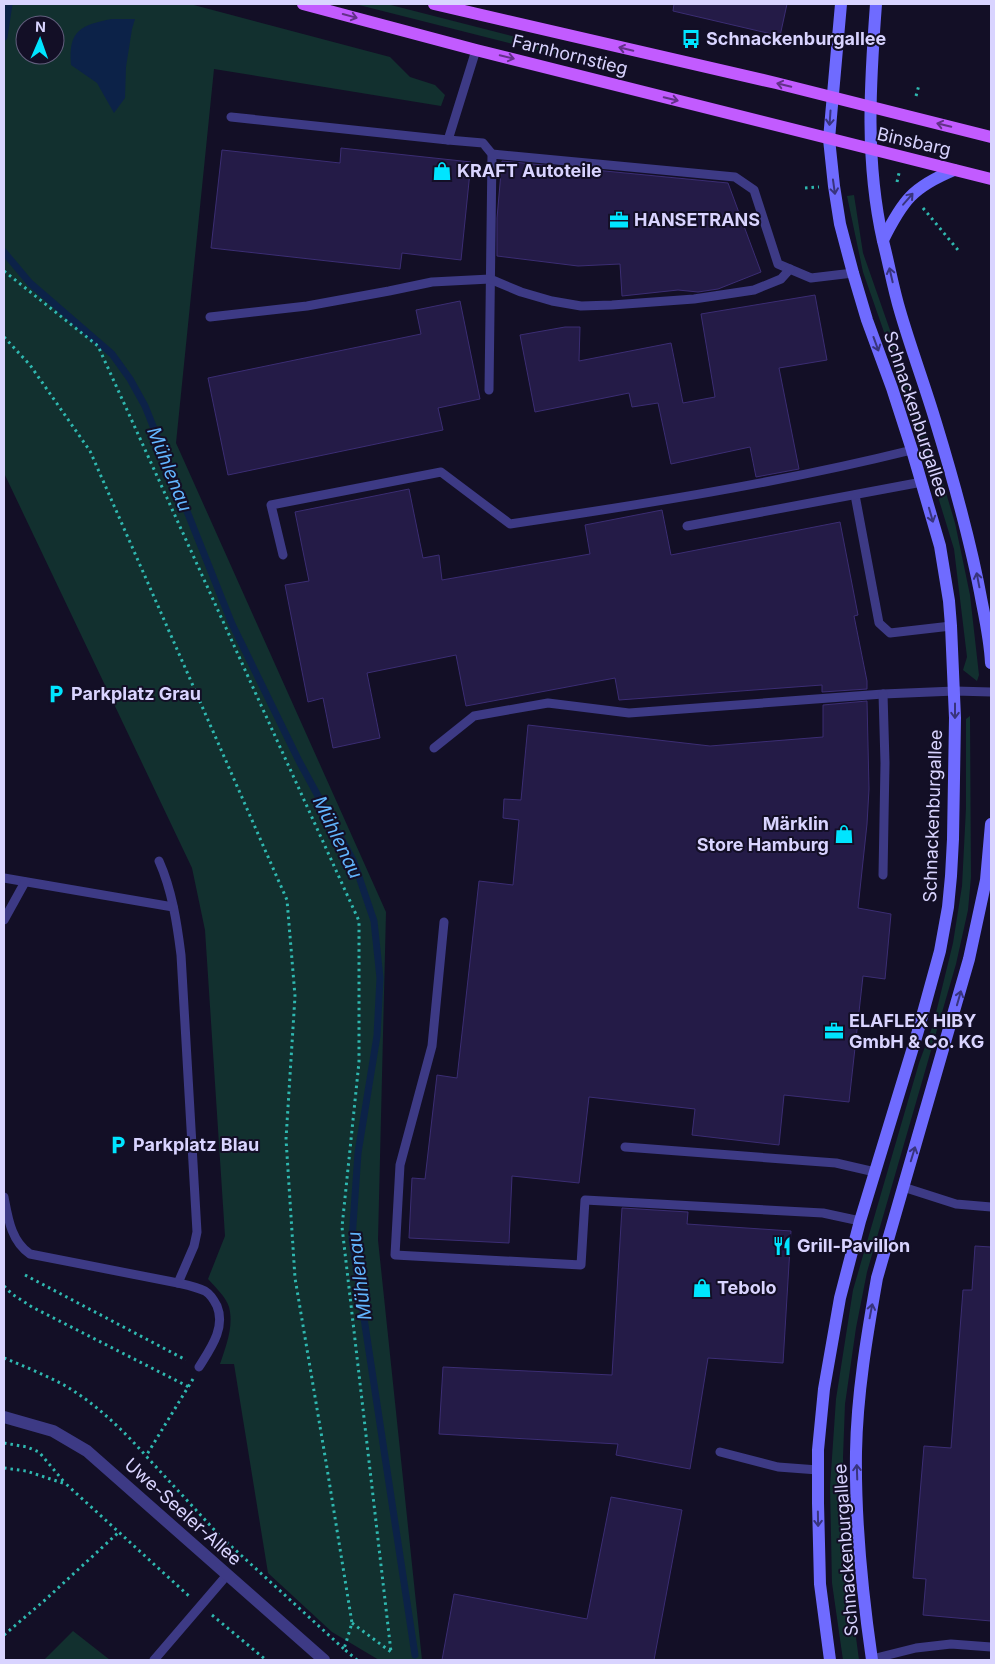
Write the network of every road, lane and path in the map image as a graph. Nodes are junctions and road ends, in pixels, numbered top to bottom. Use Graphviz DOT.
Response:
graph roads {
  1 [pos="303,4"];
  2 [pos="434,4"];
  3 [pos="841,4"];
  4 [pos="876,4"];
  5 [pos="476,50"];
  6 [pos="919,85"];
  7 [pos="916,96"];
  8 [pos="832,97"];
  9 [pos="870,107"];
  10 [pos="231,117"];
  11 [pos="991,137"];
  12 [pos="829,139"];
  13 [pos="448,140"];
  14 [pos="870,150"];
  15 [pos="492,154"];
  16 [pos="954,170"];
  17 [pos="991,179"];
  18 [pos="823,187"];
  19 [pos="805,188"];
  20 [pos="925,210"];
  21 [pos="883,240"];
  22 [pos="958,250"];
  23 [pos="790,269"];
  24 [pos="4,271"];
  25 [pos="853,273"];
  26 [pos="490,279"];
  27 [pos="210,317"];
  28 [pos="4,337"];
  29 [pos="489,390"];
  30 [pos="912,450"];
  31 [pos="922,482"];
  32 [pos="854,495"];
  33 [pos="687,526"];
  34 [pos="283,555"];
  35 [pos="951,626"];
  36 [pos="990,645"];
  37 [pos="991,663"];
  38 [pos="955,691"];
  39 [pos="991,692"];
  40 [pos="883,694"];
  41 [pos="434,748"];
  42 [pos="991,824"];
  43 [pos="991,838"];
  44 [pos="159,861"];
  45 [pos="883,875"];
  46 [pos="4,878"];
  47 [pos="988,880"];
  48 [pos="25,882"];
  49 [pos="173,907"];
  50 [pos="4,920"];
  51 [pos="444,922"];
  52 [pos="625,1147"];
  53 [pos="875,1172"];
  54 [pos="903,1187"];
  55 [pos="4,1197"];
  56 [pos="991,1207"];
  57 [pos="860,1221"];
  58 [pos="24,1275"];
  59 [pos="178,1283"];
  60 [pos="4,1286"];
  61 [pos="4,1358"];
  62 [pos="200,1368"];
  63 [pos="189,1387"];
  64 [pos="4,1417"];
  65 [pos="4,1444"];
  66 [pos="720,1452"];
  67 [pos="146,1456"];
  68 [pos="4,1468"];
  69 [pos="818,1470"];
  70 [pos="66,1484"];
  71 [pos="227,1575"];
  72 [pos="352,1623"];
  73 [pos="4,1635"];
  74 [pos="991,1647"];
  75 [pos="344,1649"];
  76 [pos="154,1660"];
  77 [pos="324,1660"];
  78 [pos="356,1660"];
  79 [pos="830,1660"];
  80 [pos="872,1660"];
  1 -- 5 [label="main road, Farnhornstieg, one-way"];
  8 -- 2 [label="main road, Farnhornstieg, one-way"];
  3 -- 8 [label="main road, Schnackenburgallee"];
  4 -- 9 [label="main road, Schnackenburgallee"];
  5 -- 12 [label="main road, Farnhornstieg, one-way"];
  5 -- 13 [label="lane"];
  6 -- 7 [label="path"];
  8 -- 9 [label="main road, Binsbarg"];
  8 -- 12 [label="main road, Schnackenburgallee, one-way"];
  11 -- 9 [label="main road, Binsbarg, one-way"];
  9 -- 14 [label="main road, Schnackenburgallee"];
  10 -- 13 [label="lane"];
  12 -- 14 [label="main road, Binsbarg"];
  12 -- 25 [label="main road, Schnackenburgallee, one-way"];
  13 -- 15 [label="lane"];
  14 -- 16 [label="main road, Binsbarg"];
  14 -- 21 [label="main road, Schnackenburgallee"];
  15 -- 23 [label="lane"];
  15 -- 26 [label="lane"];
  16 -- 17 [label="main road, Binsbarg"];
  21 -- 16 [label="main road, one-way"];
  18 -- 19 [label="path"];
  20 -- 22 [label="path"];
  36 -- 21 [label="main road, Schnackenburgallee, one-way"];
  23 -- 25 [label="lane"];
  23 -- 26 [label="lane"];
  24 -- 72 [label="path"];
  25 -- 30 [label="main road, Schnackenburgallee, one-way"];
  26 -- 27 [label="lane"];
  26 -- 29 [label="lane"];
  28 -- 72 [label="path"];
  30 -- 31 [label="main road, Schnackenburgallee"];
  30 -- 34 [label="lane"];
  31 -- 32 [label="lane"];
  31 -- 35 [label="main road, Schnackenburgallee, one-way"];
  32 -- 33 [label="lane"];
  32 -- 35 [label="lane"];
  35 -- 38 [label="main road, Schnackenburgallee"];
  36 -- 37 [label="main road, Schnackenburgallee"];
  38 -- 39 [label="lane"];
  38 -- 40 [label="lane"];
  38 -- 53 [label="main road, Schnackenburgallee, one-way"];
  40 -- 41 [label="lane"];
  40 -- 45 [label="lane"];
  42 -- 43 [label="main road, Schnackenburgallee"];
  43 -- 47 [label="main road, Schnackenburgallee"];
  44 -- 49 [label="lane"];
  46 -- 48 [label="lane"];
  54 -- 47 [label="main road, Schnackenburgallee, one-way"];
  48 -- 49 [label="lane"];
  48 -- 50 [label="lane"];
  49 -- 59 [label="lane"];
  51 -- 57 [label="lane"];
  52 -- 53 [label="lane"];
  53 -- 57 [label="main road, Schnackenburgallee"];
  54 -- 56 [label="lane"];
  80 -- 54 [label="main road, Schnackenburgallee, one-way"];
  55 -- 59 [label="lane"];
  57 -- 69 [label="main road, Schnackenburgallee"];
  58 -- 62 [label="path"];
  59 -- 62 [label="lane"];
  60 -- 63 [label="path"];
  61 -- 67 [label="path"];
  62 -- 63 [label="path"];
  63 -- 67 [label="path"];
  64 -- 71 [label="street, Uwe-Seeler-Allee"];
  65 -- 70 [label="path"];
  66 -- 69 [label="lane"];
  67 -- 75 [label="path"];
  68 -- 70 [label="path"];
  69 -- 79 [label="main road, Schnackenburgallee, one-way"];
  70 -- 73 [label="path"];
  71 -- 76 [label="lane"];
  71 -- 77 [label="street, Uwe-Seeler-Allee"];
  72 -- 75 [label="path"];
  74 -- 80 [label="lane"];
  75 -- 78 [label="path"];
}
